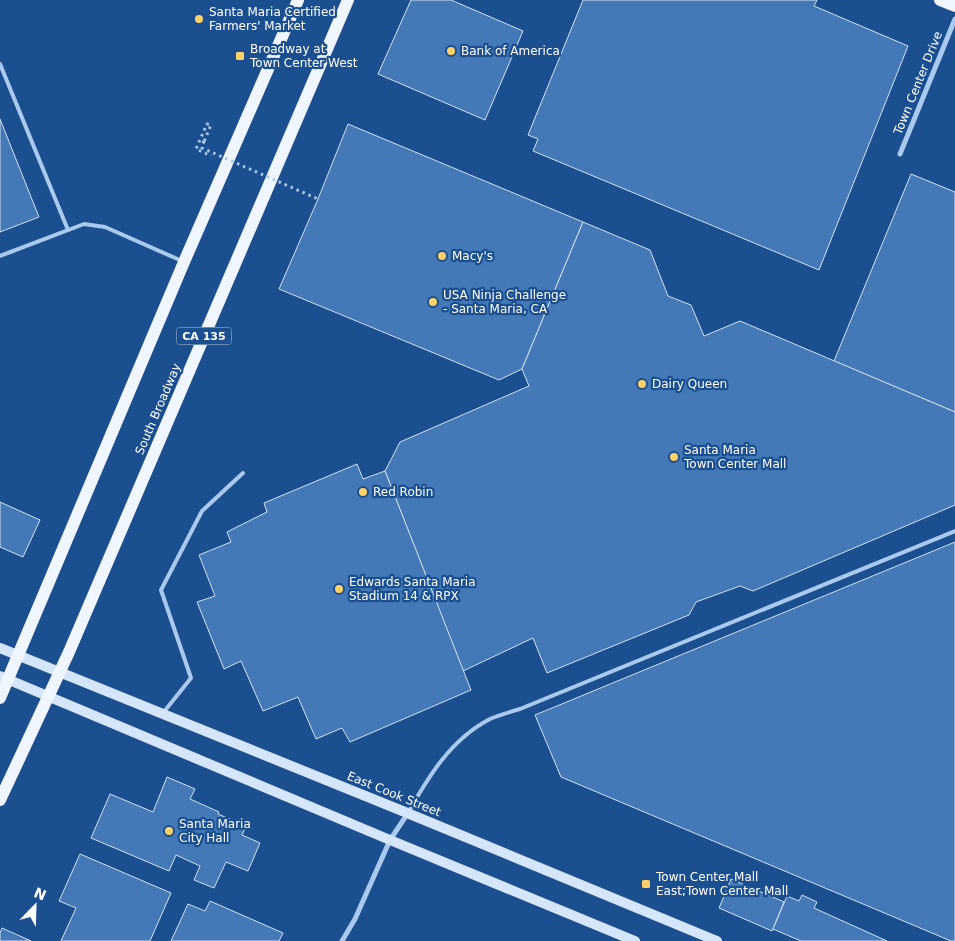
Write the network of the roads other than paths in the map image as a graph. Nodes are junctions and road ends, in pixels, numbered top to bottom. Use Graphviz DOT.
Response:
graph roads {
  1 [pos="298,0"];
  2 [pos="348,0"];
  3 [pos="940,0"];
  4 [pos="955,6"];
  5 [pos="955,19"];
  6 [pos="0,64"];
  7 [pos="900,154"];
  8 [pos="68,230"];
  9 [pos="0,256"];
  10 [pos="184,262"];
  11 [pos="243,473"];
  12 [pos="955,531"];
  13 [pos="0,648"];
  14 [pos="19,655"];
  15 [pos="60,673"];
  16 [pos="4,678"];
  17 [pos="48,697"];
  18 [pos="0,698"];
  19 [pos="162,714"];
  20 [pos="0,800"];
  21 [pos="408,813"];
  22 [pos="390,840"];
  23 [pos="342,941"];
  24 [pos="635,941"];
  25 [pos="717,941"];
  1 -- 10 [label="main road, CA 135"];
  2 -- 15 [label="main road, South Broadway / CA 135"];
  3 -- 4 [label="main road"];
  5 -- 7 [label="street, Town Center Drive"];
  6 -- 8 [label="lane"];
  8 -- 9 [label="lane"];
  8 -- 10 [label="lane"];
  10 -- 14 [label="main road, CA 135"];
  11 -- 19 [label="lane"];
  12 -- 21 [label="lane"];
  13 -- 14 [label="street, East Cook Street"];
  14 -- 15 [label="street, East Cook Street"];
  14 -- 16 [label="main road, CA 135"];
  15 -- 17 [label="main road, South Broadway / CA 135"];
  15 -- 19 [label="street, East Cook Street"];
  16 -- 17 [label="street"];
  16 -- 18 [label="main road, CA 135"];
  17 -- 20 [label="main road, South Broadway / CA 135"];
  17 -- 22 [label="street"];
  19 -- 21 [label="street, East Cook Street"];
  21 -- 22 [label="street"];
  21 -- 25 [label="street, East Cook Street"];
  22 -- 23 [label="street"];
  22 -- 24 [label="street"];
}
